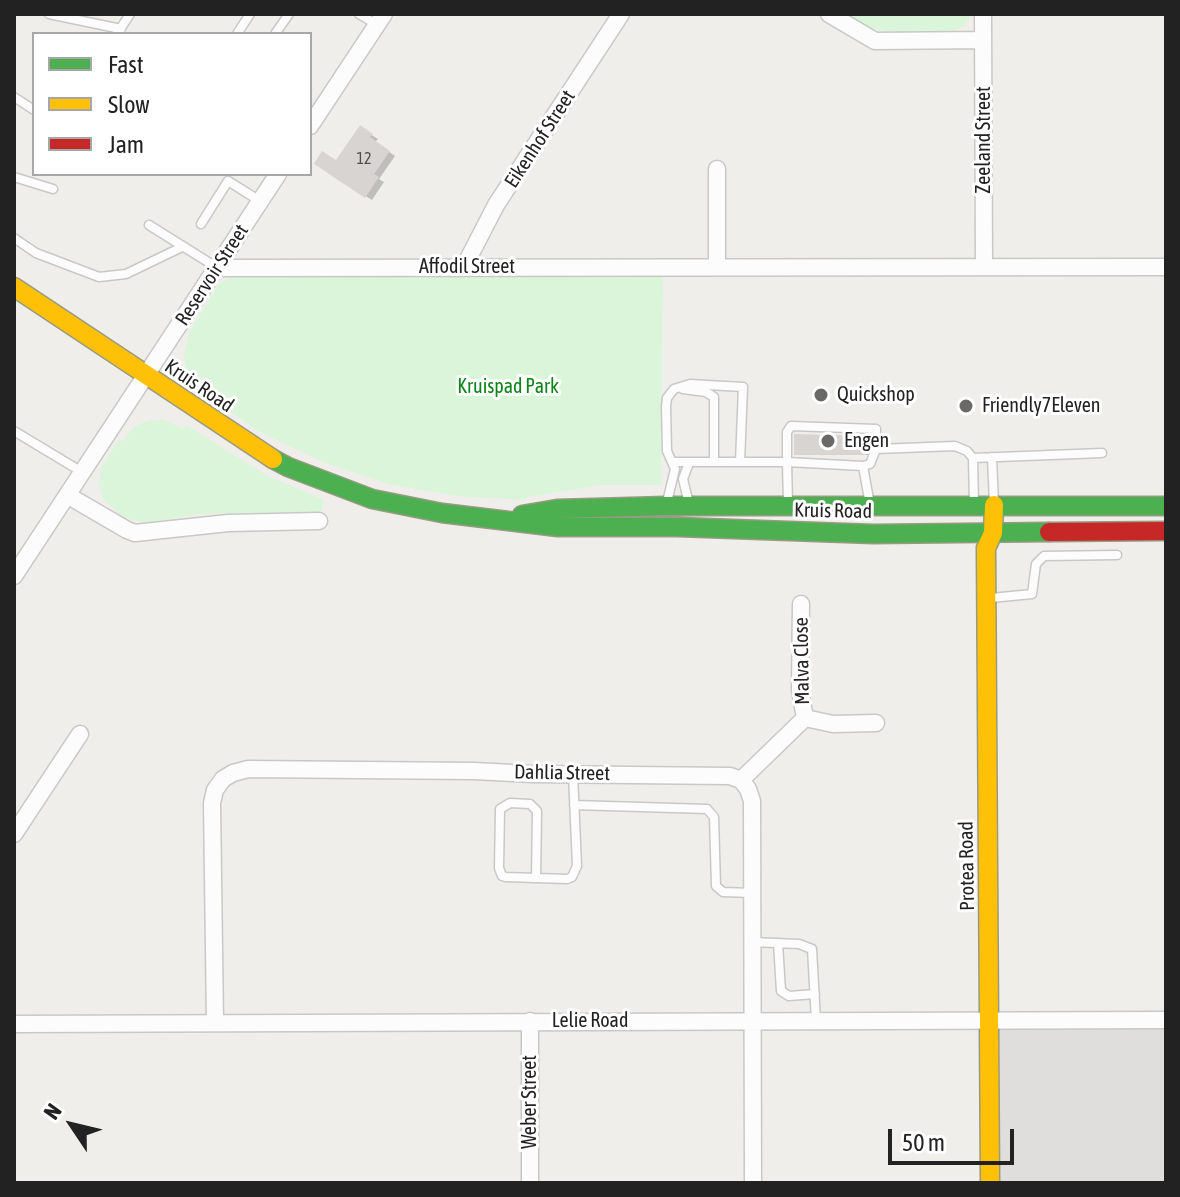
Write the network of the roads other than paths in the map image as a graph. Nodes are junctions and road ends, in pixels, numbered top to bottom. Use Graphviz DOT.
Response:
graph roads {
  1 [pos="49,14"];
  2 [pos="130,14"];
  3 [pos="250,14"];
  4 [pos="289,14"];
  5 [pos="359,14"];
  6 [pos="621,14"];
  7 [pos="829,14"];
  8 [pos="983,14"];
  9 [pos="380,20"];
  10 [pos="119,31"];
  11 [pos="238,32"];
  12 [pos="276,32"];
  13 [pos="983,40"];
  14 [pos="14,97"];
  15 [pos="32,109"];
  16 [pos="312,123"];
  17 [pos="717,169"];
  18 [pos="277,176"];
  19 [pos="14,177"];
  20 [pos="230,178"];
  21 [pos="53,189"];
  22 [pos="261,201"];
  23 [pos="201,224"];
  24 [pos="149,225"];
  25 [pos="14,238"];
  26 [pos="182,247"];
  27 [pos="464,267"];
  28 [pos="717,267"];
  29 [pos="984,267"];
  30 [pos="1166,267"];
  31 [pos="217,268"];
  32 [pos="14,287"];
  33 [pos="145,376"];
  34 [pos="674,389"];
  35 [pos="14,431"];
  36 [pos="876,449"];
  37 [pos="1102,453"];
  38 [pos="992,457"];
  39 [pos="973,458"];
  40 [pos="673,462"];
  41 [pos="714,462"];
  42 [pos="740,462"];
  43 [pos="787,462"];
  44 [pos="689,463"];
  45 [pos="863,466"];
  46 [pos="82,472"];
  47 [pos="67,495"];
  48 [pos="1163,501"];
  49 [pos="870,505"];
  50 [pos="994,505"];
  51 [pos="666,506"];
  52 [pos="788,506"];
  53 [pos="974,506"];
  54 [pos="690,507"];
  55 [pos="500,518"];
  56 [pos="319,521"];
  57 [pos="1160,531"];
  58 [pos="788,533"];
  59 [pos="984,538"];
  60 [pos="1117,555"];
  61 [pos="14,576"];
  62 [pos="986,598"];
  63 [pos="801,604"];
  64 [pos="805,718"];
  65 [pos="876,723"];
  66 [pos="80,734"];
  67 [pos="573,774"];
  68 [pos="741,780"];
  69 [pos="574,805"];
  70 [pos="14,834"];
  71 [pos="536,878"];
  72 [pos="752,893"];
  73 [pos="752,942"];
  74 [pos="778,943"];
  75 [pos="815,994"];
  76 [pos="990,1020"];
  77 [pos="1166,1020"];
  78 [pos="530,1021"];
  79 [pos="752,1021"];
  80 [pos="816,1021"];
  81 [pos="215,1022"];
  82 [pos="14,1024"];
  83 [pos="530,1183"];
  84 [pos="753,1183"];
  85 [pos="990,1183"];
  1 -- 10 [label="lane"];
  2 -- 10 [label="lane"];
  3 -- 11 [label="lane"];
  4 -- 12 [label="lane"];
  5 -- 9 [label="lane"];
  6 -- 27 [label="street, Eikenhof Street"];
  7 -- 13 [label="street"];
  8 -- 13 [label="street, Zeeland Street"];
  9 -- 16 [label="street"];
  13 -- 29 [label="street, Zeeland Street"];
  14 -- 15 [label="lane"];
  17 -- 28 [label="street"];
  18 -- 22 [label="street, Reservoir Street"];
  19 -- 21 [label="lane"];
  20 -- 22 [label="lane"];
  20 -- 23 [label="lane"];
  22 -- 31 [label="street, Reservoir Street"];
  24 -- 26 [label="lane"];
  25 -- 26 [label="lane"];
  26 -- 31 [label="lane"];
  27 -- 28 [label="street, Affodil Street"];
  27 -- 31 [label="street, Affodil Street"];
  28 -- 29 [label="street, Affodil Street"];
  29 -- 30 [label="street, Affodil Street"];
  31 -- 33 [label="street, Reservoir Street"];
  32 -- 33 [label="street, Kruis Road"];
  33 -- 46 [label="street, Kruis Road"];
  33 -- 55 [label="street, Kruis Road"];
  34 -- 40 [label="lane"];
  34 -- 41 [label="lane"];
  34 -- 42 [label="lane"];
  35 -- 46 [label="lane"];
  36 -- 39 [label="lane"];
  36 -- 43 [label="lane"];
  36 -- 45 [label="lane"];
  37 -- 38 [label="lane"];
  38 -- 39 [label="lane"];
  38 -- 50 [label="lane"];
  39 -- 53 [label="lane"];
  40 -- 44 [label="lane"];
  40 -- 51 [label="lane"];
  41 -- 42 [label="lane"];
  41 -- 44 [label="lane"];
  42 -- 43 [label="lane"];
  43 -- 45 [label="lane"];
  43 -- 52 [label="lane"];
  44 -- 54 [label="lane"];
  45 -- 49 [label="lane"];
  46 -- 47 [label="street, Kruis Road"];
  47 -- 56 [label="street"];
  47 -- 61 [label="street, Kruis Road"];
  48 -- 50 [label="street, Kruis Road"];
  48 -- 57 [label="street"];
  49 -- 52 [label="street, Kruis Road"];
  49 -- 53 [label="street, Kruis Road"];
  50 -- 53 [label="street, Kruis Road"];
  50 -- 59 [label="street, Protea Road"];
  51 -- 54 [label="street, Kruis Road"];
  51 -- 55 [label="street, Kruis Road"];
  52 -- 54 [label="street, Kruis Road"];
  52 -- 58 [label="lane"];
  53 -- 59 [label="street, Protea Road"];
  55 -- 58 [label="street, Kruis Road"];
  57 -- 59 [label="street, Kruis Road"];
  58 -- 59 [label="street, Kruis Road"];
  59 -- 62 [label="street, Protea Road"];
  60 -- 62 [label="lane"];
  62 -- 76 [label="street, Protea Road"];
  63 -- 64 [label="street, Malva Close"];
  64 -- 65 [label="street, Malva Close"];
  64 -- 68 [label="street, Malva Close"];
  66 -- 70 [label="street"];
  67 -- 68 [label="street, Dahlia Street"];
  67 -- 69 [label="lane"];
  67 -- 81 [label="street, Dahlia Street"];
  68 -- 72 [label="street"];
  69 -- 71 [label="lane"];
  69 -- 72 [label="lane"];
  71 -- 71 [label="lane"];
  72 -- 73 [label="street"];
  73 -- 74 [label="lane"];
  73 -- 79 [label="street"];
  74 -- 75 [label="lane"];
  74 -- 75 [label="lane"];
  75 -- 80 [label="lane"];
  76 -- 77 [label="street, Lelie Road"];
  76 -- 80 [label="street, Lelie Road"];
  76 -- 85 [label="street, Protea Road"];
  78 -- 79 [label="street, Lelie Road"];
  78 -- 81 [label="street, Lelie Road"];
  78 -- 83 [label="street, Weber Street"];
  79 -- 80 [label="street, Lelie Road"];
  79 -- 84 [label="street"];
  81 -- 82 [label="street, Lelie Road"];
}
